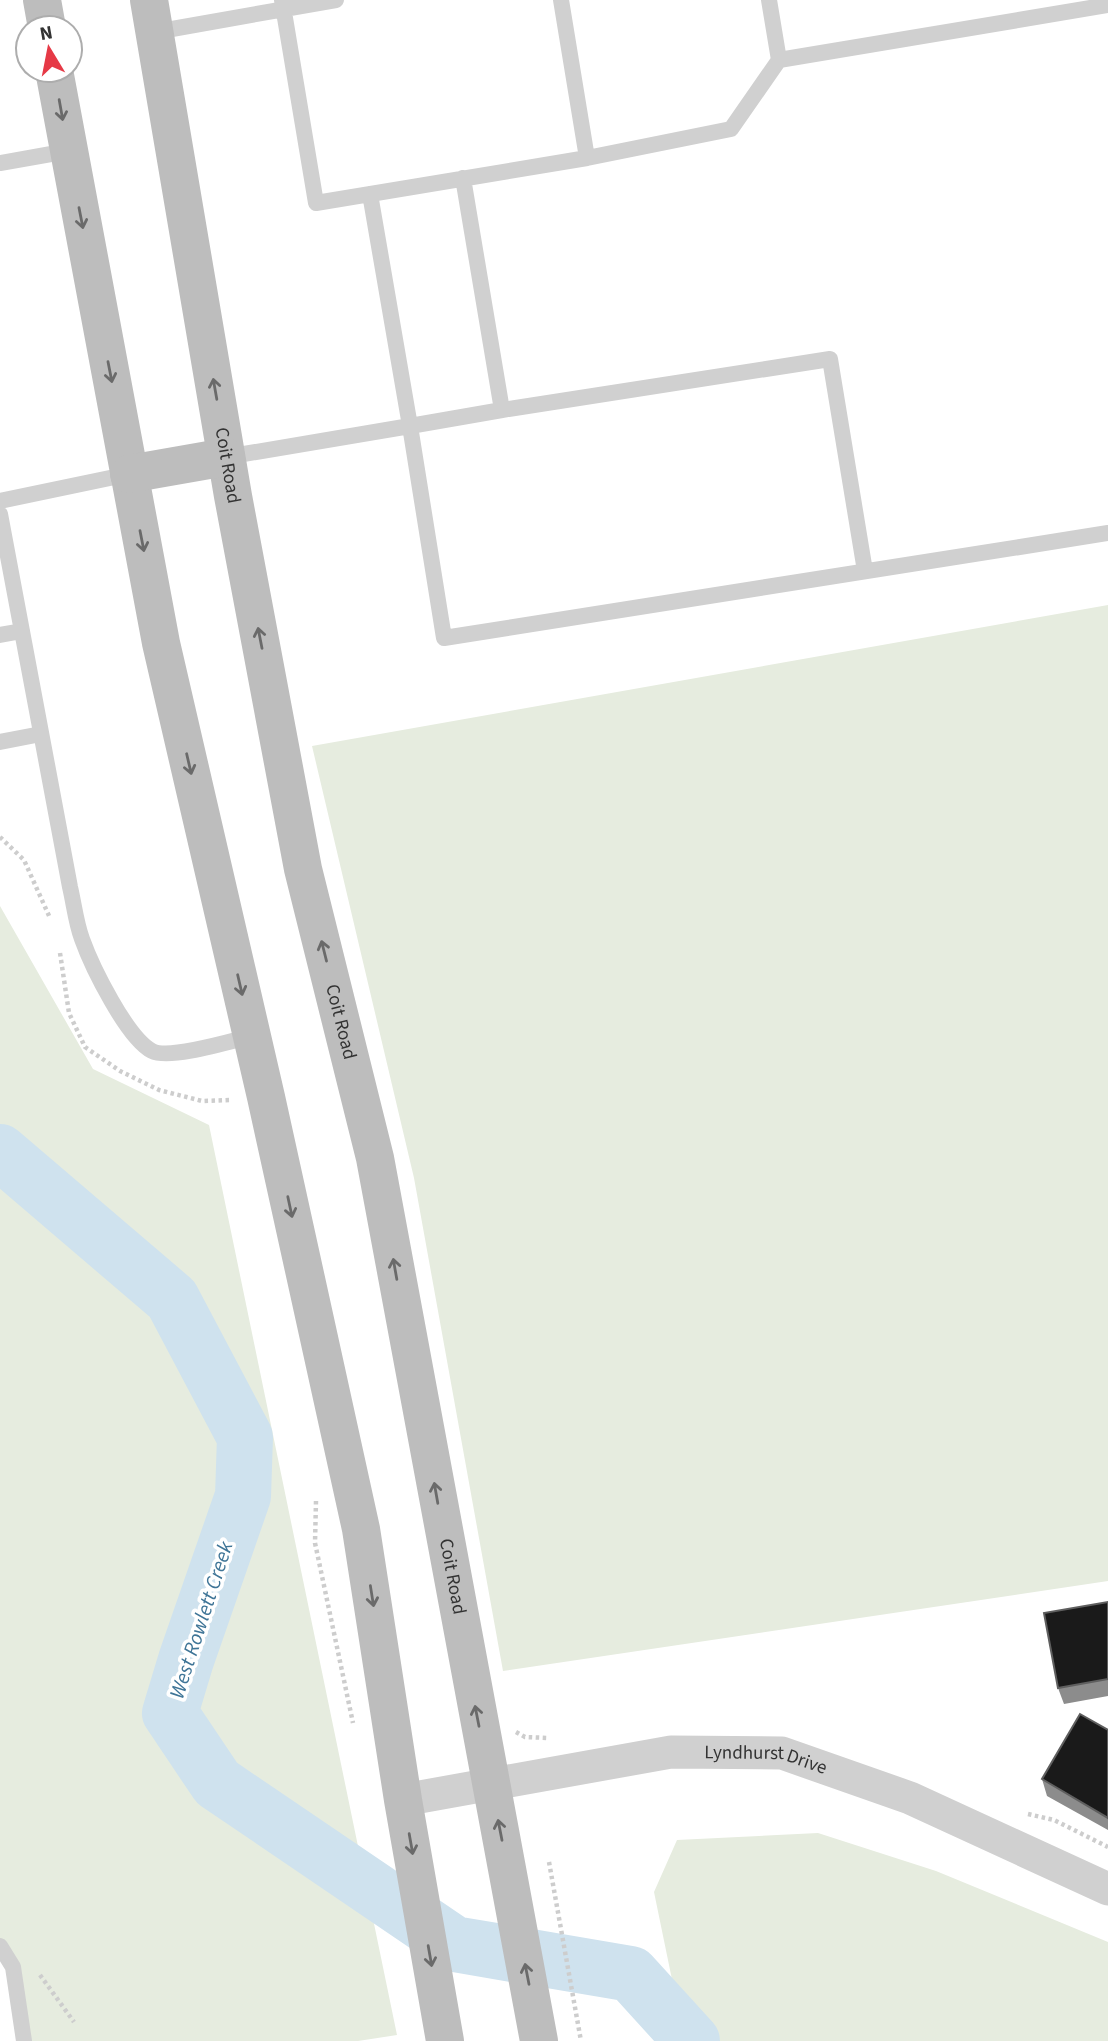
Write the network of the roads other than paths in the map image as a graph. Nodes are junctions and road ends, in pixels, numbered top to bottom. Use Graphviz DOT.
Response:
graph roads {
  1 [pos="561,0"];
  2 [pos="769,0"];
  3 [pos="325,1"];
  4 [pos="283,5"];
  5 [pos="1108,5"];
  6 [pos="152,16"];
  7 [pos="779,60"];
  8 [pos="56,84"];
  9 [pos="68,151"];
  10 [pos="587,158"];
  11 [pos="0,163"];
  12 [pos="463,178"];
  13 [pos="370,194"];
  14 [pos="502,410"];
  15 [pos="411,426"];
  16 [pos="226,457"];
  17 [pos="129,474"];
  18 [pos="0,501"];
  19 [pos="0,514"];
  20 [pos="1108,533"];
  21 [pos="865,571"];
  22 [pos="22,631"];
  23 [pos="0,635"];
  24 [pos="41,734"];
  25 [pos="0,742"];
  26 [pos="252,1037"];
  27 [pos="490,1783"];
  28 [pos="403,1800"];
  29 [pos="1108,1889"];
  30 [pos="0,1946"];
  31 [pos="24,2041"];
  32 [pos="445,2041"];
  33 [pos="539,2041"];
  1 -- 10 [label="lane"];
  2 -- 7 [label="lane"];
  3 -- 4 [label="lane"];
  4 -- 6 [label="lane"];
  4 -- 13 [label="lane"];
  5 -- 7 [label="lane"];
  16 -- 6 [label="main road, Coit Road, one-way"];
  7 -- 10 [label="lane"];
  8 -- 9 [label="main road, one-way"];
  9 -- 11 [label="lane"];
  9 -- 17 [label="main road, one-way"];
  10 -- 12 [label="lane"];
  12 -- 13 [label="lane"];
  12 -- 14 [label="lane"];
  13 -- 15 [label="lane"];
  14 -- 15 [label="lane"];
  14 -- 21 [label="lane"];
  15 -- 16 [label="lane"];
  15 -- 21 [label="lane"];
  16 -- 17 [label="main road"];
  27 -- 16 [label="main road, Coit Road, one-way"];
  17 -- 18 [label="lane"];
  17 -- 26 [label="main road, one-way"];
  19 -- 22 [label="lane"];
  20 -- 21 [label="lane"];
  22 -- 23 [label="lane"];
  22 -- 24 [label="lane"];
  24 -- 25 [label="lane"];
  24 -- 26 [label="lane"];
  26 -- 28 [label="main road, one-way"];
  27 -- 28 [label="street, Lyndhurst Drive"];
  27 -- 29 [label="street, Lyndhurst Drive"];
  33 -- 27 [label="main road, Coit Road, one-way"];
  28 -- 32 [label="main road, one-way"];
  30 -- 31 [label="lane"];
}
